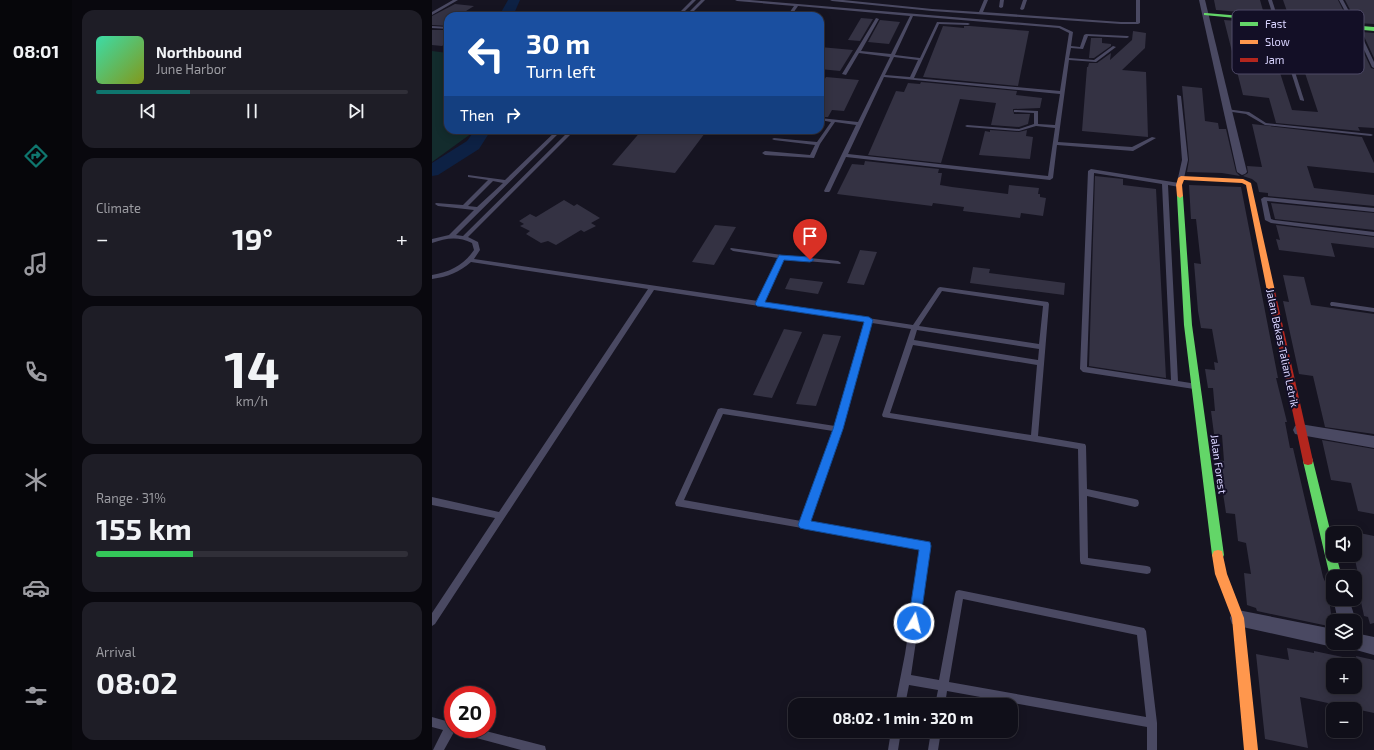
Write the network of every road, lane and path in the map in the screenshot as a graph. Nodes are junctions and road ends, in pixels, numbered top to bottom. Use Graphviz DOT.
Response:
graph roads {
  1 [pos="456,0"];
  2 [pos="694,0"];
  3 [pos="703,0"];
  4 [pos="737,0"];
  5 [pos="832,0"];
  6 [pos="986,0"];
  7 [pos="1002,0"];
  8 [pos="1025,0"];
  9 [pos="1138,0"];
  10 [pos="1202,0"];
  11 [pos="1270,0"];
  12 [pos="1341,0"];
  13 [pos="797,5"];
  14 [pos="432,6"];
  15 [pos="1001,7"];
  16 [pos="443,8"];
  17 [pos="1022,9"];
  18 [pos="1274,10"];
  19 [pos="1346,10"];
  20 [pos="682,12"];
  21 [pos="691,12"];
  22 [pos="792,12"];
  23 [pos="981,13"];
  24 [pos="432,14"];
  25 [pos="1206,14"];
  26 [pos="912,15"];
  27 [pos="1232,16"];
  28 [pos="877,19"];
  29 [pos="987,21"];
  30 [pos="432,27"];
  31 [pos="444,28"];
  32 [pos="1364,28"];
  33 [pos="1374,29"];
  34 [pos="1128,37"];
  35 [pos="1364,45"];
  36 [pos="1068,47"];
  37 [pos="1114,47"];
  38 [pos="858,52"];
  39 [pos="893,56"];
  40 [pos="921,59"];
  41 [pos="1067,59"];
  42 [pos="1374,67"];
  43 [pos="844,74"];
  44 [pos="1294,74"];
  45 [pos="883,76"];
  46 [pos="912,78"];
  47 [pos="1062,93"];
  48 [pos="1179,96"];
  49 [pos="1302,100"];
  50 [pos="1228,110"];
  51 [pos="1016,111"];
  52 [pos="824,120"];
  53 [pos="834,121"];
  54 [pos="860,124"];
  55 [pos="1036,125"];
  56 [pos="967,126"];
  57 [pos="1057,127"];
  58 [pos="556,134"];
  59 [pos="569,134"];
  60 [pos="1371,135"];
  61 [pos="1154,138"];
  62 [pos="774,139"];
  63 [pos="1055,143"];
  64 [pos="818,144"];
  65 [pos="765,153"];
  66 [pos="845,155"];
  67 [pos="1242,172"];
  68 [pos="470,176"];
  69 [pos="492,180"];
  70 [pos="507,182"];
  71 [pos="1180,182"];
  72 [pos="1165,183"];
  73 [pos="826,191"];
  74 [pos="438,204"];
  75 [pos="464,207"];
  76 [pos="479,209"];
  77 [pos="1374,210"];
  78 [pos="1374,234"];
  79 [pos="451,236"];
  80 [pos="465,237"];
  81 [pos="432,241"];
  82 [pos="733,249"];
  83 [pos="782,257"];
  84 [pos="471,260"];
  85 [pos="838,262"];
  86 [pos="432,277"];
  87 [pos="652,288"];
  88 [pos="760,304"];
  89 [pos="1333,304"];
  90 [pos="1374,310"];
  91 [pos="869,320"];
  92 [pos="915,327"];
  93 [pos="911,342"];
  94 [pos="1041,346"];
  95 [pos="1040,363"];
  96 [pos="1175,383"];
  97 [pos="1196,386"];
  98 [pos="838,429"];
  99 [pos="1300,430"];
  100 [pos="1034,439"];
  101 [pos="1374,442"];
  102 [pos="1083,492"];
  103 [pos="432,501"];
  104 [pos="1135,503"];
  105 [pos="501,516"];
  106 [pos="804,525"];
  107 [pos="1147,570"];
  108 [pos="1334,570"];
  109 [pos="1238,618"];
  110 [pos="432,621"];
  111 [pos="1326,637"];
  112 [pos="1362,643"];
  113 [pos="1374,646"];
  114 [pos="905,679"];
  115 [pos="943,686"];
  116 [pos="901,698"];
  117 [pos="941,698"];
  118 [pos="432,722"];
  119 [pos="1152,723"];
  120 [pos="444,725"];
  121 [pos="447,738"];
  122 [pos="492,738"];
  123 [pos="895,738"];
  124 [pos="935,738"];
  125 [pos="438,750"];
  126 [pos="537,750"];
  127 [pos="892,750"];
  128 [pos="933,750"];
  129 [pos="1152,750"];
  130 [pos="1251,750"];
  1 -- 16 [label="lane"];
  2 -- 20 [label="lane"];
  3 -- 21 [label="lane"];
  4 -- 13 [label="lane"];
  5 -- 23 [label="lane"];
  6 -- 23 [label="lane"];
  7 -- 15 [label="lane"];
  8 -- 17 [label="lane"];
  9 -- 23 [label="lane"];
  10 -- 25 [label="street"];
  11 -- 18 [label="lane"];
  12 -- 19 [label="lane"];
  13 -- 22 [label="lane"];
  13 -- 26 [label="lane"];
  14 -- 16 [label="lane"];
  16 -- 24 [label="lane"];
  25 -- 27 [label="street"];
  25 -- 50 [label="street"];
  26 -- 29 [label="lane"];
  26 -- 39 [label="lane"];
  28 -- 38 [label="lane"];
  29 -- 36 [label="lane"];
  29 -- 40 [label="lane"];
  30 -- 31 [label="lane"];
  32 -- 33 [label="street"];
  34 -- 36 [label="lane"];
  35 -- 42 [label="lane"];
  36 -- 41 [label="lane"];
  37 -- 41 [label="lane"];
  38 -- 39 [label="lane"];
  38 -- 43 [label="lane"];
  39 -- 40 [label="lane"];
  39 -- 45 [label="lane"];
  40 -- 46 [label="lane"];
  41 -- 47 [label="lane"];
  44 -- 49 [label="lane"];
  45 -- 46 [label="lane"];
  45 -- 54 [label="lane"];
  46 -- 47 [label="lane"];
  47 -- 57 [label="lane"];
  48 -- 71 [label="lane"];
  50 -- 60 [label="lane"];
  50 -- 67 [label="street"];
  51 -- 55 [label="lane"];
  52 -- 53 [label="lane"];
  53 -- 54 [label="lane"];
  53 -- 64 [label="lane"];
  54 -- 66 [label="lane"];
  55 -- 56 [label="lane"];
  55 -- 57 [label="lane"];
  57 -- 63 [label="lane"];
  58 -- 70 [label="lane"];
  59 -- 80 [label="lane"];
  61 -- 63 [label="lane"];
  62 -- 64 [label="lane"];
  63 -- 66 [label="lane"];
  64 -- 65 [label="lane"];
  66 -- 73 [label="lane"];
  68 -- 69 [label="lane"];
  69 -- 70 [label="lane"];
  69 -- 75 [label="lane"];
  70 -- 76 [label="lane"];
  71 -- 72 [label="lane"];
  71 -- 97 [label="street, Jalan Forest"];
  71 -- 99 [label="street, Jalan Bekas Talian Letrik"];
  72 -- 96 [label="lane"];
  72 -- 96 [label="lane"];
  74 -- 75 [label="lane"];
  75 -- 76 [label="lane"];
  76 -- 79 [label="lane"];
  77 -- 78 [label="lane"];
  79 -- 80 [label="lane"];
  79 -- 81 [label="lane"];
  80 -- 84 [label="lane"];
  82 -- 83 [label="lane"];
  83 -- 85 [label="lane"];
  83 -- 88 [label="lane"];
  84 -- 86 [label="lane"];
  84 -- 87 [label="lane"];
  87 -- 88 [label="lane"];
  87 -- 105 [label="lane"];
  88 -- 91 [label="lane"];
  89 -- 90 [label="lane"];
  91 -- 92 [label="lane"];
  91 -- 98 [label="lane"];
  92 -- 93 [label="lane"];
  92 -- 94 [label="lane"];
  92 -- 94 [label="lane"];
  93 -- 95 [label="lane"];
  93 -- 100 [label="lane"];
  94 -- 95 [label="lane"];
  95 -- 100 [label="lane"];
  96 -- 97 [label="lane"];
  97 -- 109 [label="street, Jalan Forest"];
  98 -- 106 [label="lane"];
  98 -- 106 [label="lane"];
  99 -- 101 [label="street"];
  99 -- 108 [label="street, Jalan Bekas Talian Letrik"];
  100 -- 102 [label="lane"];
  102 -- 104 [label="lane"];
  102 -- 107 [label="lane"];
  103 -- 105 [label="lane"];
  105 -- 110 [label="lane"];
  106 -- 114 [label="lane"];
  109 -- 111 [label="street"];
  109 -- 130 [label="street, Jalan Forest"];
  112 -- 113 [label="street"];
  114 -- 115 [label="lane"];
  114 -- 116 [label="lane"];
  115 -- 117 [label="lane"];
  115 -- 119 [label="lane"];
  115 -- 119 [label="lane"];
  118 -- 120 [label="lane"];
  119 -- 129 [label="lane"];
  121 -- 125 [label="lane"];
  122 -- 126 [label="lane"];
  123 -- 127 [label="lane"];
  124 -- 128 [label="lane"];
}
